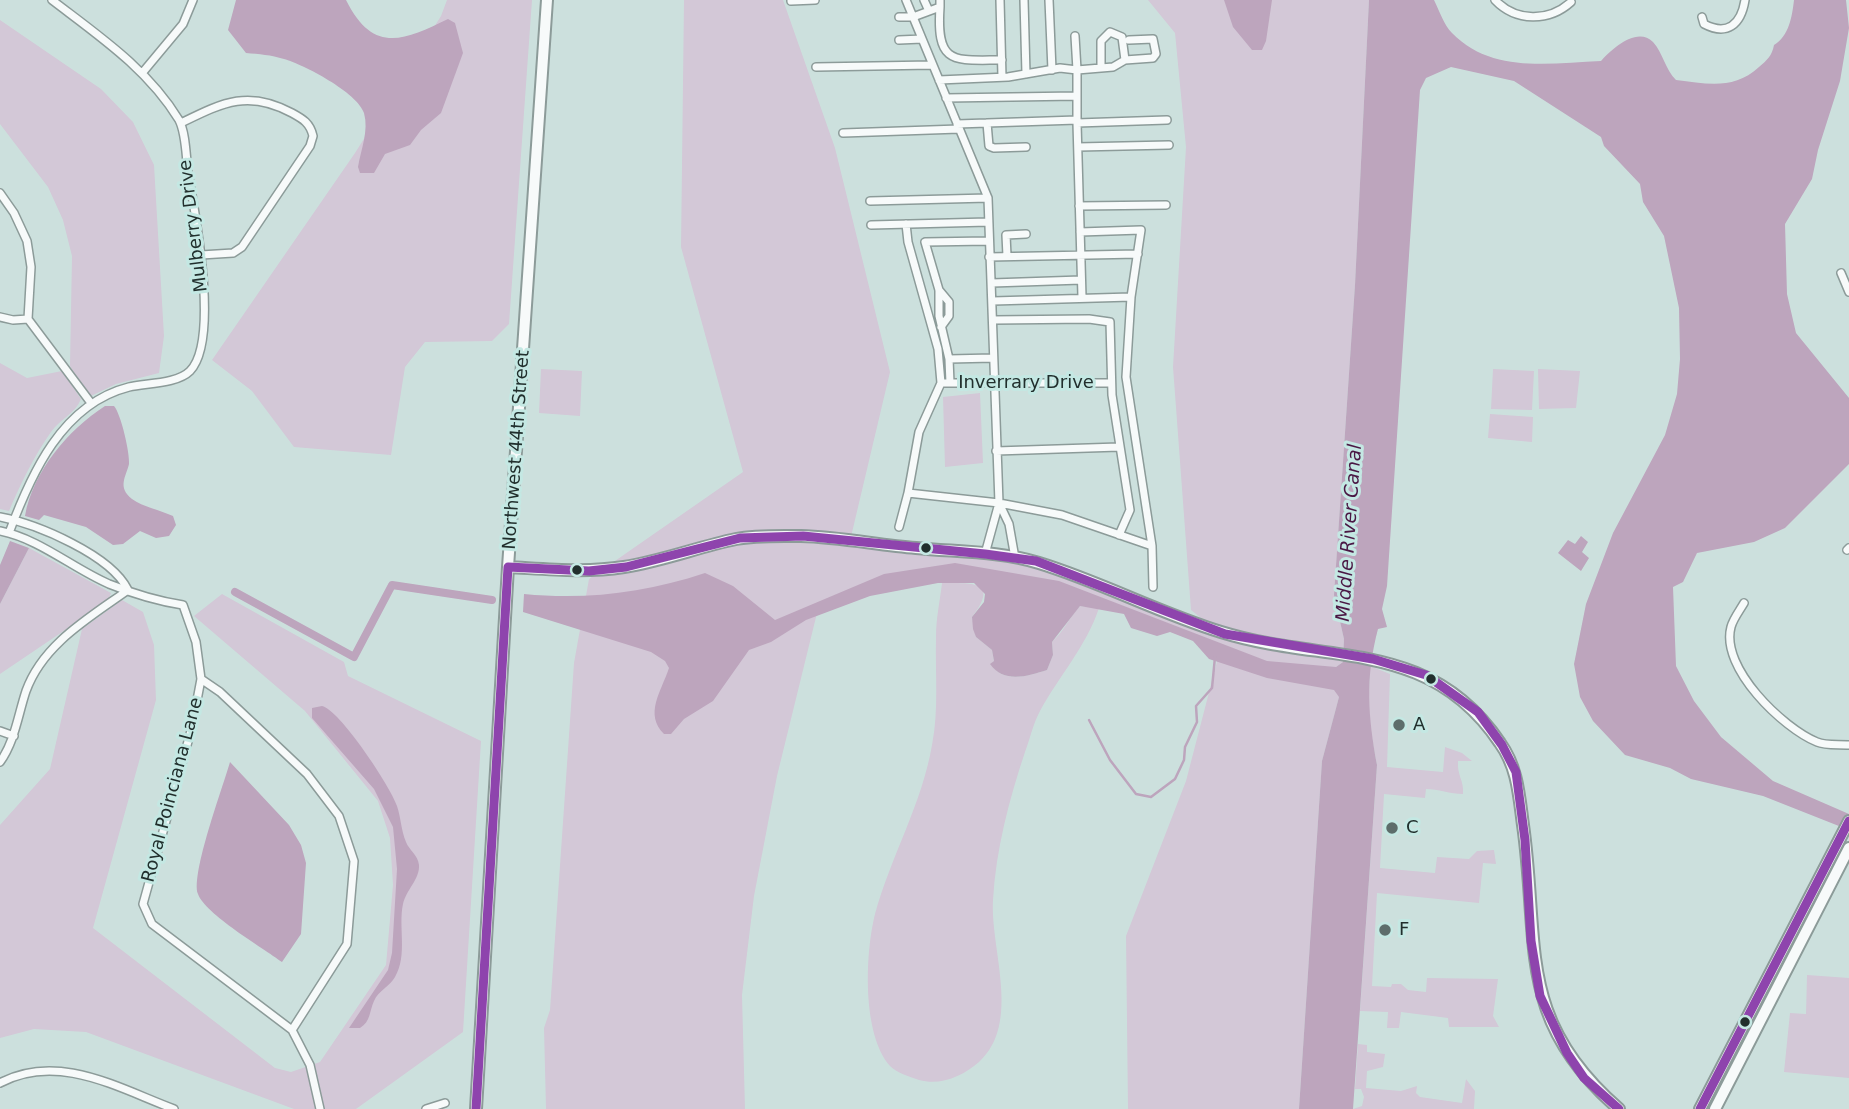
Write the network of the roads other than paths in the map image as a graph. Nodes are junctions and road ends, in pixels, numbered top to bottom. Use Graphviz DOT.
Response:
graph roads {
  1 [pos="52,0"];
  2 [pos="193,0"];
  3 [pos="547,0"];
  4 [pos="815,0"];
  5 [pos="906,0"];
  6 [pos="924,0"];
  7 [pos="1000,0"];
  8 [pos="1024,0"];
  9 [pos="1049,0"];
  10 [pos="1494,0"];
  11 [pos="1745,0"];
  12 [pos="791,1"];
  13 [pos="1571,2"];
  14 [pos="940,4"];
  15 [pos="929,11"];
  16 [pos="899,17"];
  17 [pos="913,17"];
  18 [pos="1702,17"];
  19 [pos="1075,36"];
  20 [pos="922,39"];
  21 [pos="900,40"];
  22 [pos="1129,40"];
  23 [pos="1002,60"];
  24 [pos="1125,60"];
  25 [pos="932,65"];
  26 [pos="1101,66"];
  27 [pos="816,67"];
  28 [pos="1052,70"];
  29 [pos="1077,70"];
  30 [pos="143,72"];
  31 [pos="1026,74"];
  32 [pos="1002,77"];
  33 [pos="939,80"];
  34 [pos="1077,96"];
  35 [pos="947,98"];
  36 [pos="1167,120"];
  37 [pos="1077,122"];
  38 [pos="181,123"];
  39 [pos="987,123"];
  40 [pos="958,127"];
  41 [pos="843,133"];
  42 [pos="1169,145"];
  43 [pos="1026,147"];
  44 [pos="1078,147"];
  45 [pos="0,193"];
  46 [pos="988,198"];
  47 [pos="870,201"];
  48 [pos="1166,205"];
  49 [pos="1079,206"];
  50 [pos="988,222"];
  51 [pos="906,224"];
  52 [pos="871,225"];
  53 [pos="1080,232"];
  54 [pos="1026,234"];
  55 [pos="988,241"];
  56 [pos="908,242"];
  57 [pos="925,242"];
  58 [pos="1138,254"];
  59 [pos="201,255"];
  60 [pos="1007,256"];
  61 [pos="1080,256"];
  62 [pos="989,257"];
  63 [pos="1841,273"];
  64 [pos="1081,280"];
  65 [pos="992,283"];
  66 [pos="1849,292"];
  67 [pos="1082,298"];
  68 [pos="1131,298"];
  69 [pos="993,301"];
  70 [pos="0,317"];
  71 [pos="28,319"];
  72 [pos="993,320"];
  73 [pos="993,358"];
  74 [pos="949,359"];
  75 [pos="941,383"];
  76 [pos="950,383"];
  77 [pos="1111,383"];
  78 [pos="993,384"];
  79 [pos="91,403"];
  80 [pos="1119,447"];
  81 [pos="996,451"];
  82 [pos="908,494"];
  83 [pos="999,503"];
  84 [pos="0,517"];
  85 [pos="14,519"];
  86 [pos="992,523"];
  87 [pos="1009,524"];
  88 [pos="899,527"];
  89 [pos="0,531"];
  90 [pos="9,533"];
  91 [pos="1119,534"];
  92 [pos="1152,546"];
  93 [pos="985,554"];
  94 [pos="1015,558"];
  95 [pos="508,567"];
  96 [pos="1153,587"];
  97 [pos="128,590"];
  98 [pos="1744,603"];
  99 [pos="201,679"];
  100 [pos="0,731"];
  101 [pos="14,736"];
  102 [pos="1849,745"];
  103 [pos="0,762"];
  104 [pos="1849,821"];
  105 [pos="1849,848"];
  106 [pos="292,1030"];
  107 [pos="0,1083"];
  108 [pos="445,1103"];
  109 [pos="174,1109"];
  110 [pos="320,1109"];
  111 [pos="426,1109"];
  112 [pos="476,1109"];
  113 [pos="1619,1109"];
  114 [pos="1700,1109"];
  115 [pos="1715,1109"];
  1 -- 30 [label="street, Mulberry Drive"];
  2 -- 30 [label="street"];
  3 -- 95 [label="street, Northwest 44th Street"];
  4 -- 12 [label="street"];
  5 -- 17 [label="street"];
  6 -- 15 [label="street"];
  7 -- 23 [label="street"];
  8 -- 31 [label="street"];
  9 -- 28 [label="street"];
  10 -- 13 [label="street"];
  11 -- 18 [label="street"];
  14 -- 15 [label="street"];
  14 -- 23 [label="street"];
  15 -- 17 [label="street"];
  16 -- 17 [label="street"];
  17 -- 20 [label="street"];
  19 -- 29 [label="street"];
  20 -- 21 [label="street"];
  20 -- 25 [label="street"];
  22 -- 24 [label="street"];
  23 -- 32 [label="street"];
  24 -- 26 [label="street"];
  24 -- 26 [label="street"];
  25 -- 27 [label="street"];
  25 -- 33 [label="street"];
  26 -- 29 [label="street"];
  28 -- 29 [label="street"];
  28 -- 31 [label="street"];
  29 -- 34 [label="street"];
  30 -- 38 [label="street, Mulberry Drive"];
  31 -- 32 [label="street"];
  32 -- 33 [label="street"];
  33 -- 35 [label="street"];
  34 -- 35 [label="street"];
  34 -- 37 [label="street"];
  35 -- 40 [label="street"];
  36 -- 37 [label="street"];
  37 -- 39 [label="street"];
  37 -- 44 [label="street"];
  38 -- 59 [label="street, Mulberry Drive"];
  38 -- 59 [label="street"];
  39 -- 40 [label="street"];
  39 -- 43 [label="street"];
  40 -- 41 [label="street"];
  40 -- 46 [label="street"];
  42 -- 44 [label="street"];
  44 -- 49 [label="street"];
  45 -- 71 [label="street"];
  46 -- 47 [label="street"];
  46 -- 50 [label="street"];
  48 -- 49 [label="street"];
  49 -- 53 [label="street"];
  50 -- 51 [label="street"];
  50 -- 55 [label="street"];
  51 -- 52 [label="street"];
  51 -- 56 [label="street"];
  53 -- 58 [label="street"];
  53 -- 61 [label="street"];
  54 -- 60 [label="street"];
  55 -- 57 [label="street"];
  55 -- 62 [label="street"];
  56 -- 57 [label="street"];
  56 -- 75 [label="street"];
  57 -- 74 [label="street"];
  58 -- 61 [label="street"];
  58 -- 68 [label="street"];
  59 -- 79 [label="street, Mulberry Drive"];
  60 -- 61 [label="street"];
  60 -- 62 [label="street"];
  61 -- 64 [label="street"];
  62 -- 65 [label="street"];
  63 -- 66 [label="street"];
  64 -- 65 [label="street"];
  64 -- 67 [label="street"];
  65 -- 69 [label="street"];
  67 -- 68 [label="street"];
  67 -- 69 [label="street"];
  68 -- 92 [label="street"];
  69 -- 72 [label="street"];
  70 -- 71 [label="street"];
  71 -- 79 [label="street"];
  72 -- 73 [label="street"];
  72 -- 77 [label="street"];
  73 -- 74 [label="street"];
  73 -- 78 [label="street"];
  74 -- 76 [label="street"];
  75 -- 76 [label="street, Inverrary Drive"];
  75 -- 82 [label="street"];
  76 -- 78 [label="street, Inverrary Drive"];
  77 -- 78 [label="street, Inverrary Drive"];
  77 -- 80 [label="street"];
  78 -- 81 [label="street"];
  79 -- 85 [label="street, Mulberry Drive"];
  80 -- 81 [label="street"];
  80 -- 91 [label="street"];
  81 -- 83 [label="street"];
  82 -- 83 [label="street"];
  82 -- 88 [label="street"];
  83 -- 86 [label="street"];
  83 -- 87 [label="street"];
  83 -- 91 [label="street"];
  84 -- 85 [label="street"];
  85 -- 90 [label="street, Mulberry Drive"];
  85 -- 97 [label="street"];
  86 -- 87 [label="street"];
  86 -- 93 [label="street"];
  87 -- 94 [label="street"];
  89 -- 90 [label="street"];
  90 -- 97 [label="street"];
  91 -- 92 [label="street"];
  92 -- 96 [label="street"];
  93 -- 94 [label="street"];
  93 -- 95 [label="street"];
  94 -- 113 [label="street"];
  95 -- 112 [label="street, Northwest 44th Street"];
  97 -- 99 [label="street, Royal Poinciana Lane"];
  97 -- 101 [label="street"];
  98 -- 102 [label="street"];
  99 -- 106 [label="street"];
  99 -- 106 [label="street, Royal Poinciana Lane"];
  100 -- 101 [label="street"];
  101 -- 103 [label="street"];
  104 -- 114 [label="street"];
  105 -- 115 [label="street"];
  106 -- 110 [label="street, Royal Poinciana Lane"];
  107 -- 109 [label="street"];
  108 -- 111 [label="street"];
}
